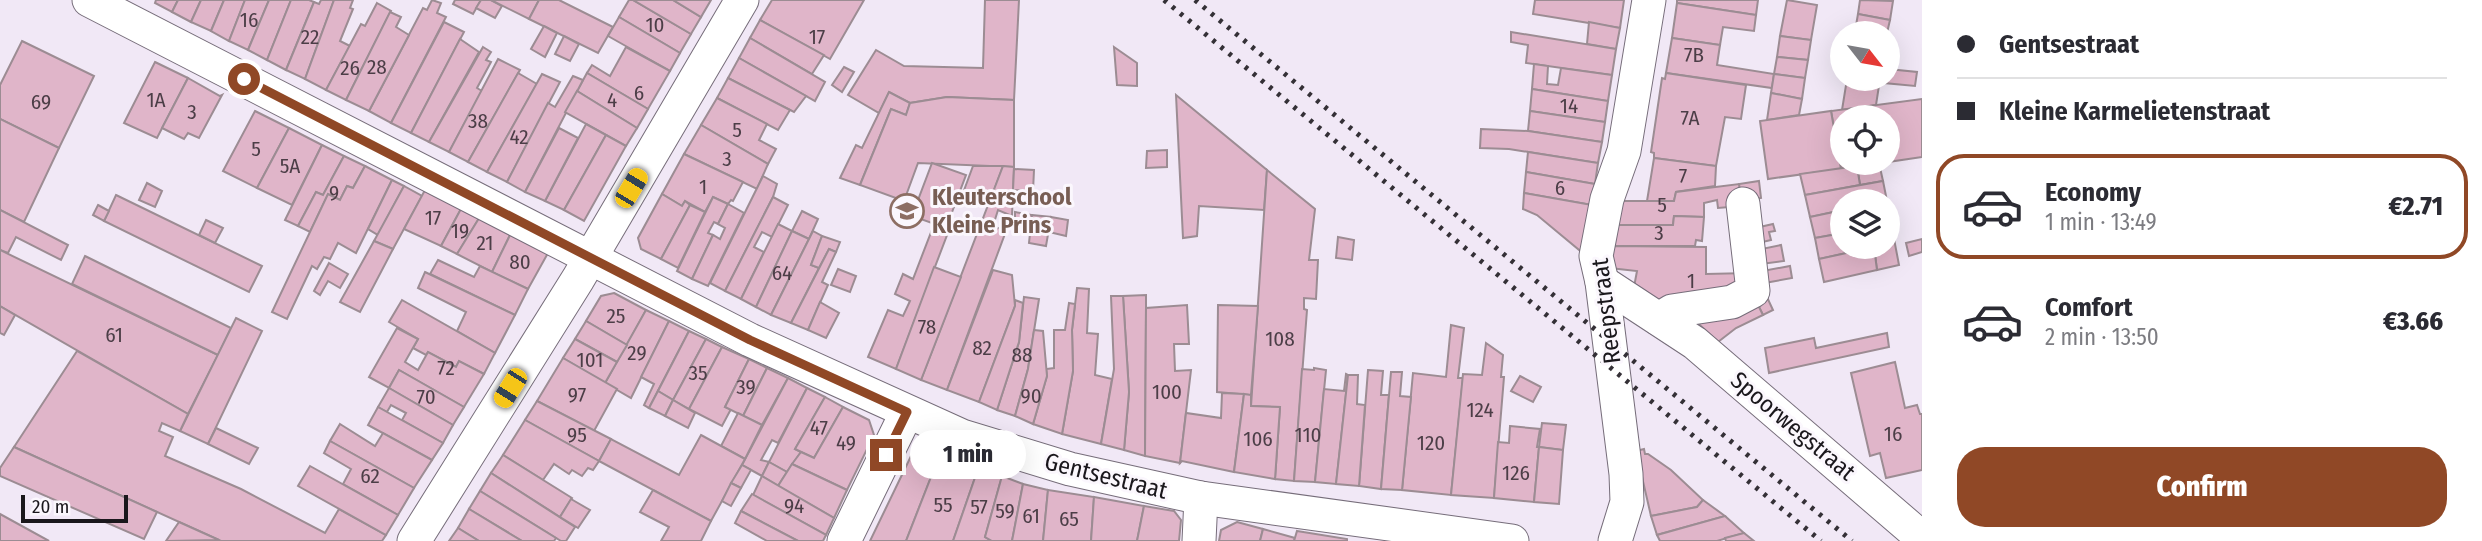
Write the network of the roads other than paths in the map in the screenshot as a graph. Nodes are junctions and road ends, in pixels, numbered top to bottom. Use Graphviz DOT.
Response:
graph roads {
  1 [pos="89,0"];
  2 [pos="742,0"];
  3 [pos="1649,0"];
  4 [pos="1743,204"];
  5 [pos="589,258"];
  6 [pos="1602,282"];
  7 [pos="1659,319"];
  8 [pos="907,412"];
  9 [pos="1202,498"];
  10 [pos="1922,538"];
  11 [pos="414,541"];
  12 [pos="844,541"];
  13 [pos="1199,541"];
  14 [pos="1512,541"];
  15 [pos="1615,541"];
  1 -- 5 [label="street, Gentsestraat"];
  2 -- 5 [label="street"];
  3 -- 6 [label="street, Reepstraat"];
  4 -- 7 [label="street"];
  5 -- 8 [label="street, Gentsestraat"];
  5 -- 11 [label="street"];
  6 -- 7 [label="street, Spoorwegstraat"];
  6 -- 15 [label="street, Reepstraat"];
  7 -- 10 [label="street, Spoorwegstraat"];
  8 -- 9 [label="street, Gentsestraat"];
  8 -- 12 [label="street"];
  9 -- 13 [label="street"];
  9 -- 14 [label="street, Gentsestraat"];
}
